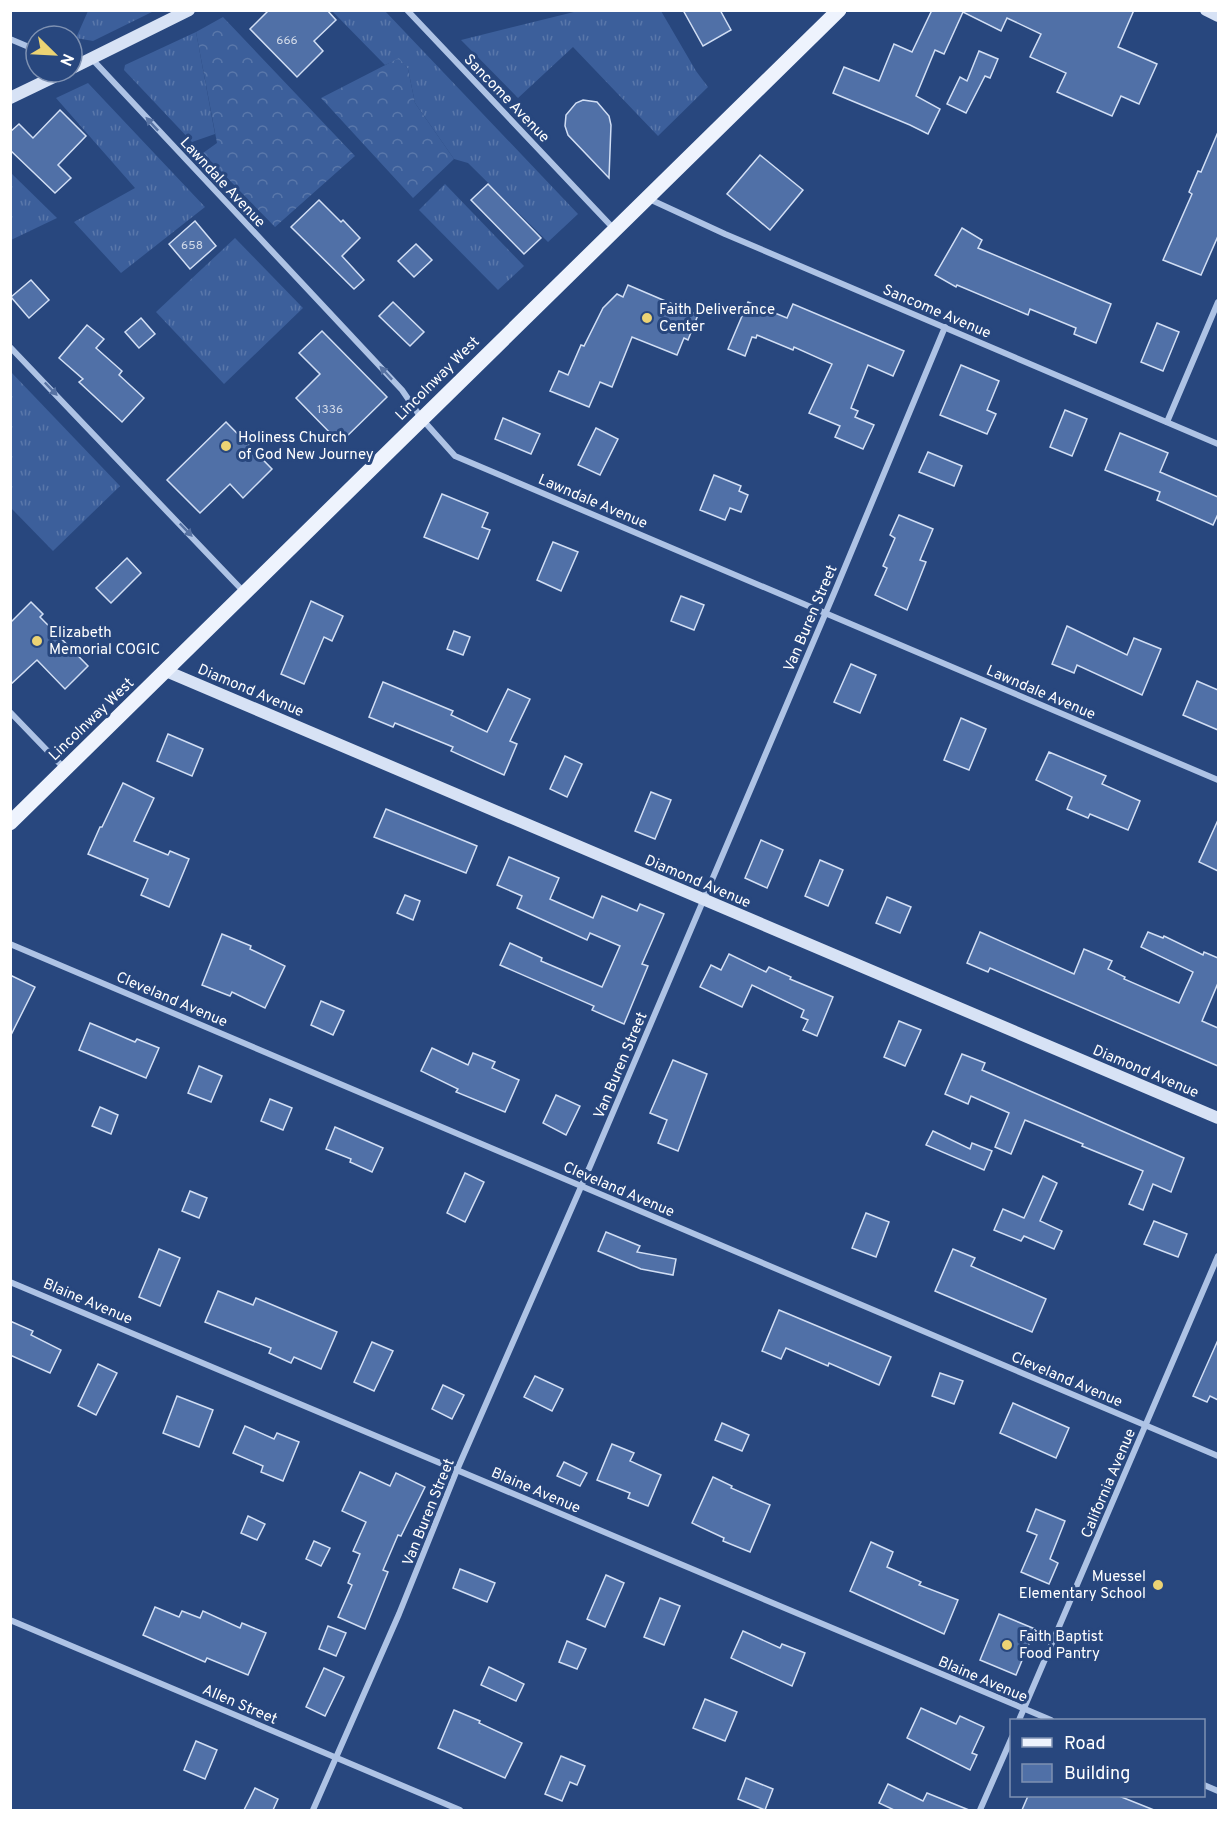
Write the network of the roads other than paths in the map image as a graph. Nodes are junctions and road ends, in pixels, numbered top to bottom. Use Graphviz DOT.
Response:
graph roads {
  1 [pos="189,10"];
  2 [pos="407,10"];
  3 [pos="839,10"];
  4 [pos="1206,10"];
  5 [pos="1218,16"];
  6 [pos="10,39"];
  7 [pos="24,45"];
  8 [pos="92,58"];
  9 [pos="84,62"];
  10 [pos="38,84"];
  11 [pos="10,98"];
  12 [pos="646,198"];
  13 [pos="614,230"];
  14 [pos="1218,302"];
  15 [pos="945,327"];
  16 [pos="10,347"];
  17 [pos="422,419"];
  18 [pos="1167,422"];
  19 [pos="1218,444"];
  20 [pos="246,593"];
  21 [pos="826,613"];
  22 [pos="166,671"];
  23 [pos="10,712"];
  24 [pos="65,769"];
  25 [pos="1218,780"];
  26 [pos="10,823"];
  27 [pos="703,900"];
  28 [pos="10,944"];
  29 [pos="1218,1118"];
  30 [pos="582,1186"];
  31 [pos="1218,1256"];
  32 [pos="10,1282"];
  33 [pos="1146,1426"];
  34 [pos="1218,1456"];
  35 [pos="458,1470"];
  36 [pos="10,1620"];
  37 [pos="1023,1709"];
  38 [pos="1018,1719"];
  39 [pos="1048,1719"];
  40 [pos="1010,1739"];
  41 [pos="335,1758"];
  42 [pos="313,1810"];
  43 [pos="460,1810"];
  44 [pos="980,1810"];
  1 -- 8 [label="street"];
  2 -- 13 [label="street, Sancome Avenue"];
  3 -- 12 [label="main road, Lincolnway West"];
  4 -- 5 [label="street"];
  6 -- 7 [label="street"];
  8 -- 9 [label="street"];
  17 -- 8 [label="street, Lawndale Avenue, one-way"];
  10 -- 11 [label="street"];
  12 -- 13 [label="main road, Lincolnway West"];
  12 -- 15 [label="street, Sancome Avenue"];
  13 -- 17 [label="main road, Lincolnway West"];
  14 -- 18 [label="street"];
  15 -- 18 [label="street, Sancome Avenue"];
  15 -- 21 [label="street, Van Buren Street"];
  16 -- 20 [label="street, one-way"];
  17 -- 20 [label="main road, Lincolnway West"];
  17 -- 21 [label="street, Lawndale Avenue"];
  18 -- 19 [label="street, Sancome Avenue"];
  20 -- 22 [label="main road, Lincolnway West"];
  21 -- 25 [label="street, Lawndale Avenue"];
  21 -- 27 [label="street, Van Buren Street"];
  22 -- 24 [label="main road, Lincolnway West"];
  22 -- 27 [label="street, Diamond Avenue"];
  23 -- 24 [label="street"];
  24 -- 26 [label="main road, Lincolnway West"];
  27 -- 29 [label="street, Diamond Avenue"];
  27 -- 30 [label="street, Van Buren Street"];
  28 -- 30 [label="street, Cleveland Avenue"];
  30 -- 33 [label="street, Cleveland Avenue"];
  30 -- 35 [label="street, Van Buren Street"];
  31 -- 33 [label="street, California Avenue"];
  32 -- 35 [label="street, Blaine Avenue"];
  33 -- 34 [label="street, Cleveland Avenue"];
  33 -- 37 [label="street, California Avenue"];
  35 -- 37 [label="street, Blaine Avenue"];
  35 -- 41 [label="street, Van Buren Street"];
  36 -- 41 [label="street, Allen Street"];
  37 -- 38 [label="street, California Avenue"];
  37 -- 39 [label="street, Blaine Avenue"];
  40 -- 44 [label="street"];
  41 -- 42 [label="street, Van Buren Street"];
  41 -- 43 [label="street, Allen Street"];
}
